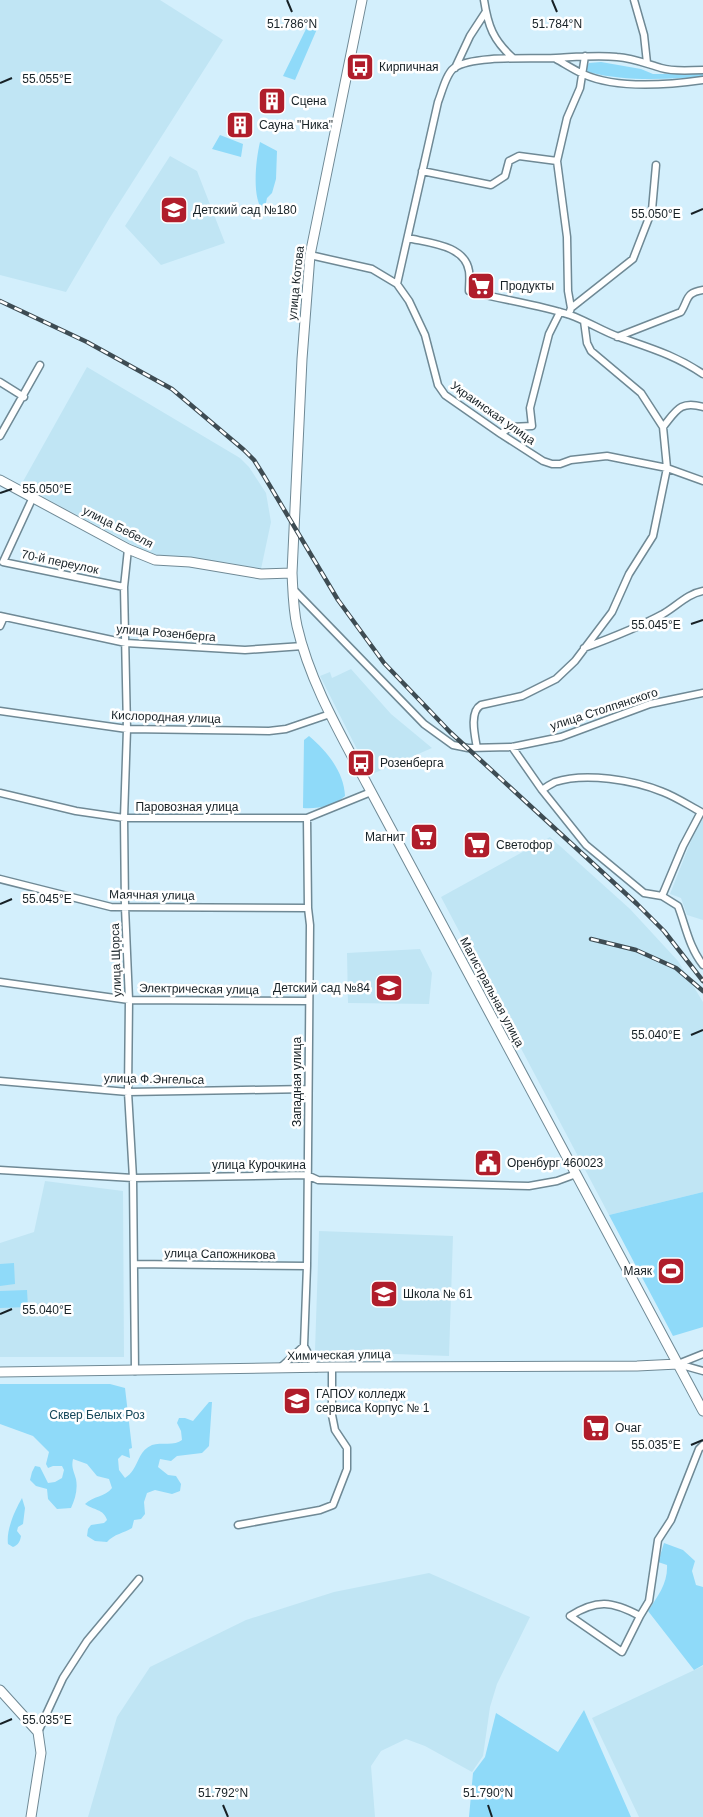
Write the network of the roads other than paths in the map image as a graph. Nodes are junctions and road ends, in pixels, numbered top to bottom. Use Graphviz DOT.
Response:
graph roads {
  1 [pos="362,0"];
  2 [pos="484,0"];
  3 [pos="634,0"];
  4 [pos="485,13"];
  5 [pos="463,51"];
  6 [pos="585,56"];
  7 [pos="513,58"];
  8 [pos="555,58"];
  9 [pos="472,62"];
  10 [pos="647,63"];
  11 [pos="455,68"];
  12 [pos="703,70"];
  13 [pos="583,74"];
  14 [pos="703,80"];
  15 [pos="556,161"];
  16 [pos="656,166"];
  17 [pos="422,171"];
  18 [pos="408,238"];
  19 [pos="310,255"];
  20 [pos="397,284"];
  21 [pos="703,290"];
  22 [pos="570,311"];
  23 [pos="560,312"];
  24 [pos="584,320"];
  25 [pos="617,337"];
  26 [pos="40,365"];
  27 [pos="703,374"];
  28 [pos="0,382"];
  29 [pos="24,397"];
  30 [pos="703,407"];
  31 [pos="663,427"];
  32 [pos="501,434"];
  33 [pos="0,436"];
  34 [pos="667,468"];
  35 [pos="0,480"];
  36 [pos="703,481"];
  37 [pos="34,497"];
  38 [pos="128,549"];
  39 [pos="292,573"];
  40 [pos="124,587"];
  41 [pos="293,589"];
  42 [pos="703,591"];
  43 [pos="2,617"];
  44 [pos="0,626"];
  45 [pos="126,643"];
  46 [pos="303,646"];
  47 [pos="584,648"];
  48 [pos="703,693"];
  49 [pos="0,711"];
  50 [pos="330,714"];
  51 [pos="127,729"];
  52 [pos="512,747"];
  53 [pos="477,748"];
  54 [pos="542,790"];
  55 [pos="371,792"];
  56 [pos="0,793"];
  57 [pos="702,810"];
  58 [pos="124,818"];
  59 [pos="307,818"];
  60 [pos="0,879"];
  61 [pos="662,896"];
  62 [pos="125,907"];
  63 [pos="308,908"];
  64 [pos="703,965"];
  65 [pos="0,982"];
  66 [pos="129,1000"];
  67 [pos="309,1001"];
  68 [pos="0,1081"];
  69 [pos="308,1089"];
  70 [pos="128,1092"];
  71 [pos="0,1170"];
  72 [pos="576,1174"];
  73 [pos="307,1175"];
  74 [pos="133,1178"];
  75 [pos="134,1264"];
  76 [pos="307,1266"];
  77 [pos="304,1346"];
  78 [pos="703,1354"];
  79 [pos="678,1364"];
  80 [pos="280,1368"];
  81 [pos="316,1368"];
  82 [pos="332,1368"];
  83 [pos="136,1371"];
  84 [pos="703,1371"];
  85 [pos="0,1372"];
  86 [pos="703,1411"];
  87 [pos="703,1445"];
  88 [pos="238,1525"];
  89 [pos="139,1579"];
  90 [pos="640,1616"];
  91 [pos="0,1690"];
  92 [pos="38,1732"];
  93 [pos="31,1817"];
  1 -- 19 [label="street, улица Котова"];
  2 -- 4 [label="street"];
  3 -- 10 [label="street"];
  4 -- 5 [label="street"];
  4 -- 7 [label="street"];
  5 -- 9 [label="street"];
  5 -- 11 [label="street"];
  6 -- 8 [label="street"];
  6 -- 10 [label="street"];
  6 -- 13 [label="street"];
  7 -- 8 [label="street"];
  7 -- 9 [label="street"];
  8 -- 13 [label="street"];
  9 -- 11 [label="street"];
  10 -- 12 [label="street"];
  11 -- 17 [label="street"];
  13 -- 14 [label="street"];
  13 -- 15 [label="street"];
  15 -- 17 [label="street"];
  15 -- 22 [label="street"];
  16 -- 22 [label="street"];
  17 -- 18 [label="street"];
  18 -- 20 [label="street"];
  18 -- 23 [label="street"];
  19 -- 20 [label="street, Украинская улица"];
  19 -- 39 [label="street, улица Котова"];
  20 -- 32 [label="street, Украинская улица"];
  21 -- 25 [label="street"];
  22 -- 23 [label="street"];
  22 -- 24 [label="street"];
  23 -- 32 [label="street"];
  24 -- 25 [label="street"];
  24 -- 31 [label="street"];
  25 -- 27 [label="street"];
  26 -- 29 [label="street"];
  28 -- 29 [label="street"];
  29 -- 33 [label="street"];
  30 -- 31 [label="street"];
  31 -- 34 [label="street"];
  32 -- 34 [label="street, Украинская улица"];
  34 -- 36 [label="street, Украинская улица"];
  34 -- 47 [label="street"];
  35 -- 37 [label="street, улица Бебеля"];
  37 -- 38 [label="street, улица Бебеля"];
  37 -- 40 [label="street, 70-й переулок"];
  38 -- 39 [label="street, улица Бебеля"];
  38 -- 40 [label="street, улица Щорса"];
  39 -- 41 [label="street, Магистральная улица"];
  40 -- 45 [label="street, улица Щорса"];
  41 -- 46 [label="street, Магистральная улица"];
  41 -- 53 [label="street, улица Столпянского"];
  42 -- 47 [label="street"];
  43 -- 44 [label="street"];
  43 -- 45 [label="street, улица Розенберга"];
  45 -- 46 [label="street, улица Розенберга"];
  45 -- 51 [label="street, улица Щорса"];
  46 -- 50 [label="street, Магистральная улица"];
  47 -- 53 [label="street"];
  48 -- 52 [label="street, улица Столпянского"];
  49 -- 51 [label="street, Кислородная улица"];
  50 -- 51 [label="street, Кислородная улица"];
  50 -- 55 [label="street, Магистральная улица"];
  51 -- 58 [label="street, улица Щорса"];
  52 -- 53 [label="street, улица Столпянского"];
  52 -- 54 [label="street"];
  54 -- 57 [label="street"];
  54 -- 61 [label="street"];
  55 -- 59 [label="street, Паровозная улица"];
  55 -- 72 [label="street, Магистральная улица"];
  56 -- 58 [label="street, Паровозная улица"];
  57 -- 61 [label="street"];
  58 -- 59 [label="street, Паровозная улица"];
  58 -- 62 [label="street, улица Щорса"];
  59 -- 63 [label="street, Западная улица"];
  60 -- 62 [label="street, Маячная улица"];
  61 -- 64 [label="street"];
  62 -- 63 [label="street, Маячная улица"];
  62 -- 66 [label="street, улица Щорса"];
  63 -- 67 [label="street, Западная улица"];
  65 -- 66 [label="street, Электрическая улица"];
  66 -- 67 [label="street, Электрическая улица"];
  66 -- 70 [label="street, улица Щорса"];
  67 -- 69 [label="street, Западная улица"];
  68 -- 70 [label="street, улица Ф.Энгельса"];
  69 -- 70 [label="street, улица Ф.Энгельса"];
  69 -- 73 [label="street, Западная улица"];
  70 -- 74 [label="street, улица Щорса"];
  71 -- 74 [label="street, улица Курочкина"];
  72 -- 73 [label="street, улица Курочкина"];
  72 -- 79 [label="street, Магистральная улица"];
  73 -- 74 [label="street, улица Курочкина"];
  73 -- 76 [label="street, Западная улица"];
  74 -- 75 [label="street, улица Щорса"];
  75 -- 76 [label="street, улица Сапожникова"];
  75 -- 83 [label="street, улица Щорса"];
  76 -- 77 [label="street, Западная улица"];
  77 -- 80 [label="street"];
  77 -- 81 [label="street"];
  78 -- 79 [label="street, Химическая улица"];
  79 -- 82 [label="street, Химическая улица"];
  79 -- 84 [label="street, Химическая улица"];
  79 -- 86 [label="street, Магистральная улица"];
  80 -- 81 [label="street, Химическая улица"];
  80 -- 83 [label="street, Химическая улица"];
  81 -- 82 [label="street, Химическая улица"];
  82 -- 88 [label="street"];
  83 -- 85 [label="street, Химическая улица"];
  87 -- 90 [label="street"];
  89 -- 92 [label="street"];
  90 -- 90 [label="street"];
  91 -- 92 [label="street"];
  92 -- 93 [label="street"];
}
